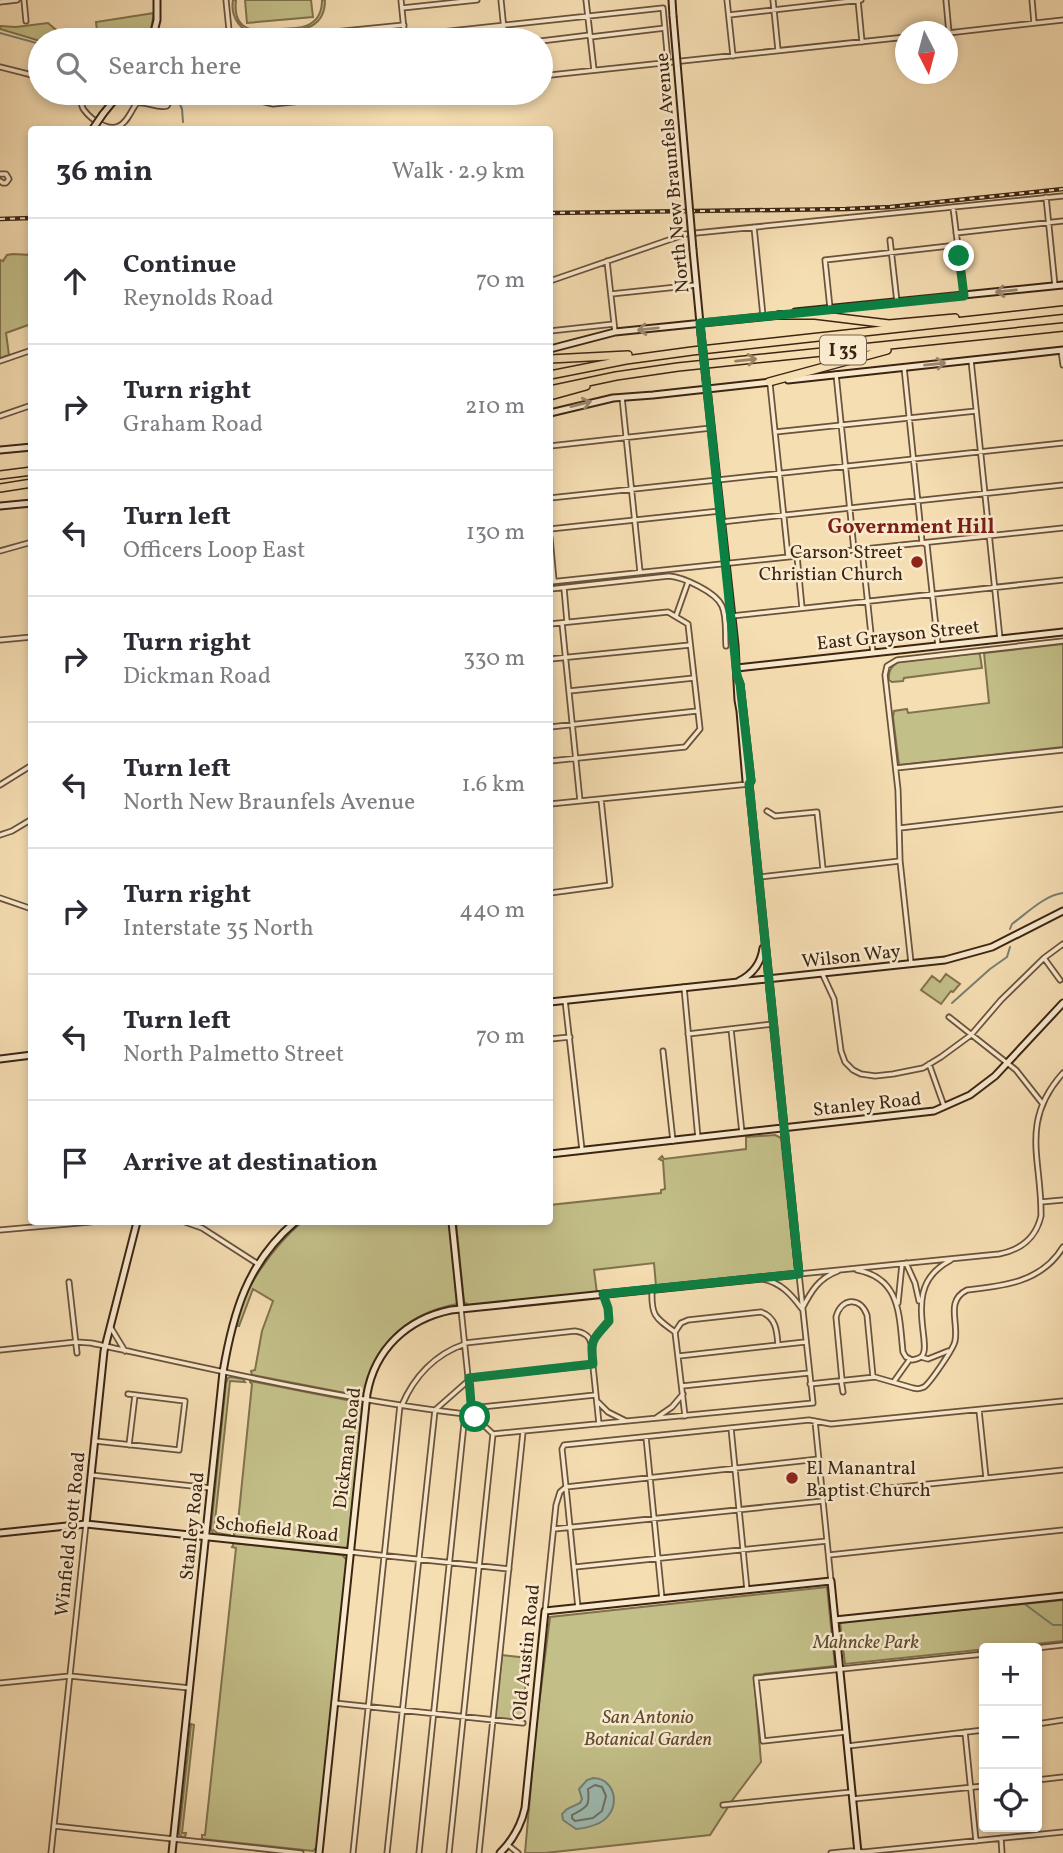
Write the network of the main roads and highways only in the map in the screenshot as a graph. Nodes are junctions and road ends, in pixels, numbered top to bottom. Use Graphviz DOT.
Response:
graph roads {
  1 [pos="1063,310"];
  2 [pos="779,315"];
  3 [pos="1018,315"];
  4 [pos="1062,327"];
  5 [pos="1007,333"];
  6 [pos="692,351"];
  7 [pos="553,359"];
  8 [pos="678,367"];
  9 [pos="553,374"];
  10 [pos="769,382"];
  11 [pos="553,389"];
  12 [pos="553,395"];
  13 [pos="28,472"];
  14 [pos="0,475"];
  15 [pos="28,484"];
  16 [pos="0,487"];
  1 -- 3 [label="highway, I 35"];
  2 -- 3 [label="highway"];
  3 -- 6 [label="highway, I 35"];
  4 -- 5 [label="highway, I 35"];
  8 -- 5 [label="highway, I 35, one-way"];
  5 -- 10 [label="highway"];
  6 -- 7 [label="highway"];
  6 -- 9 [label="highway, I 35"];
  8 -- 11 [label="highway, I 35"];
  8 -- 12 [label="highway"];
  13 -- 14 [label="highway"];
  15 -- 16 [label="highway"];
}
